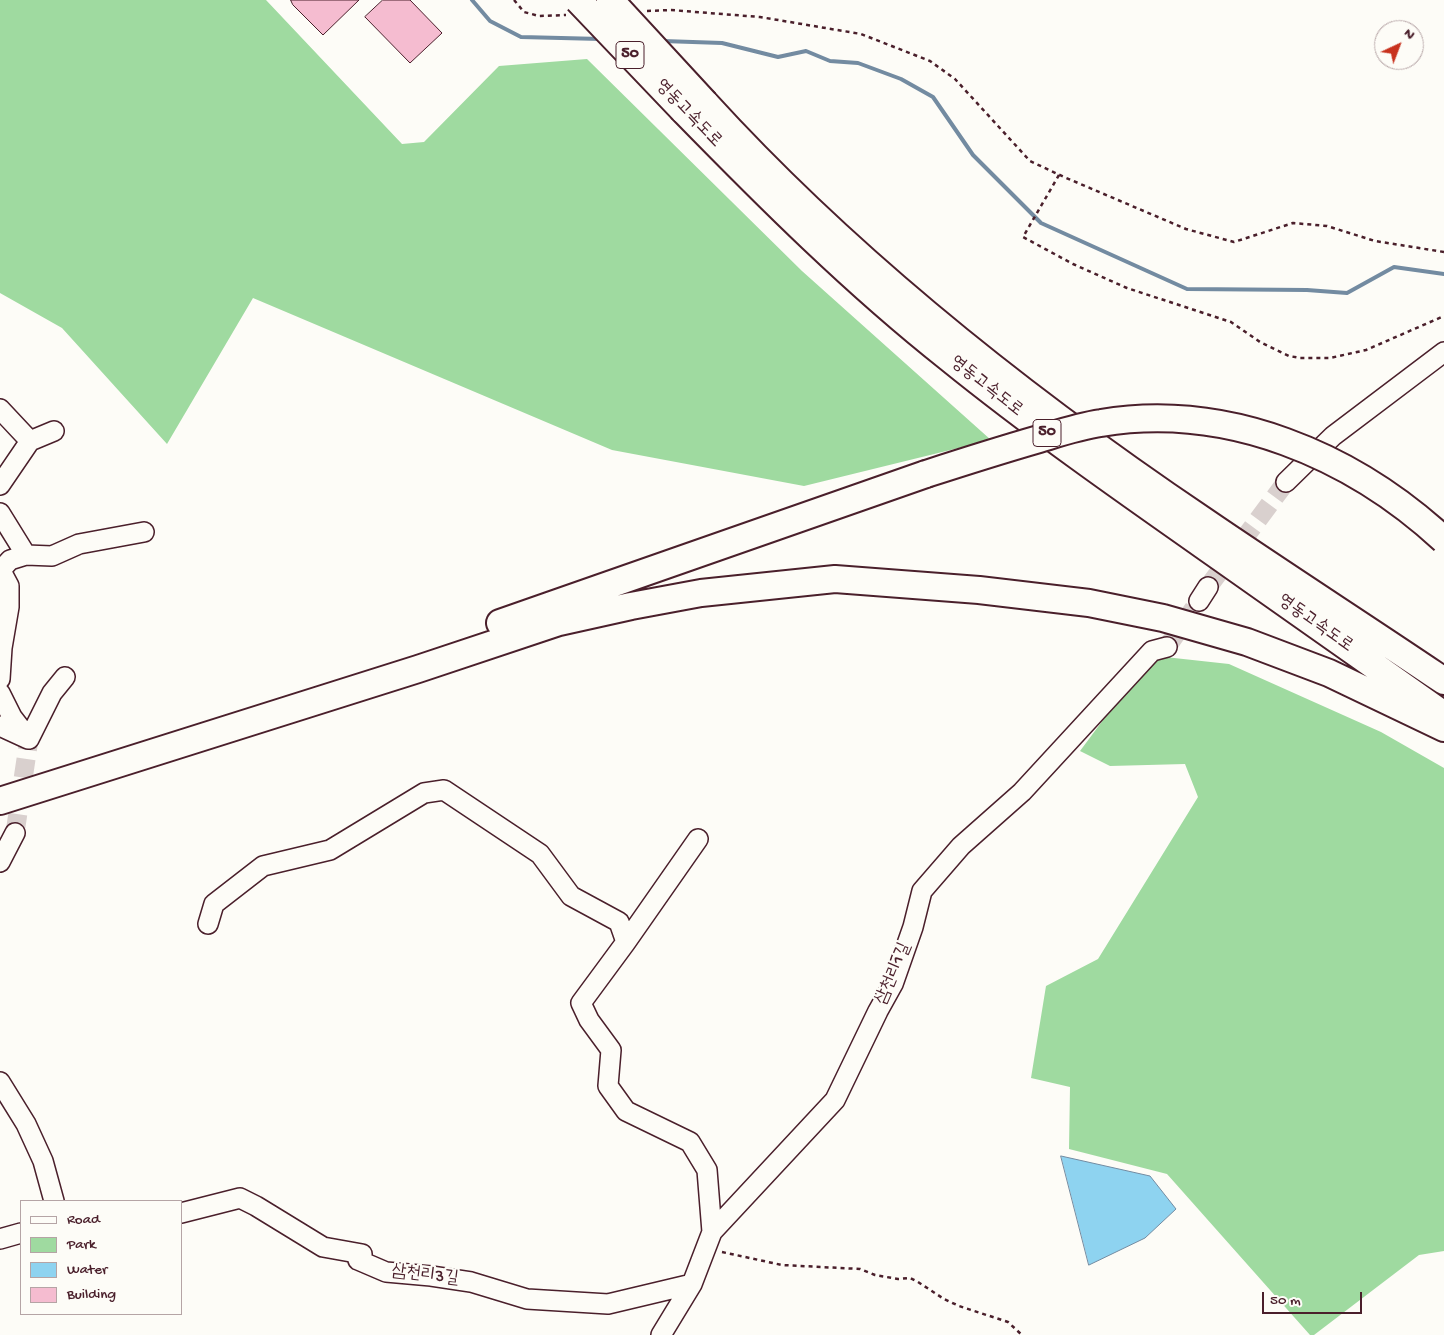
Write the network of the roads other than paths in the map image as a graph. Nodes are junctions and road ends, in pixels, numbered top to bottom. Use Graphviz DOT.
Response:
graph roads {
  1 [pos="610,0"];
  2 [pos="573,7"];
  3 [pos="694,106"];
  4 [pos="1444,352"];
  5 [pos="0,409"];
  6 [pos="54,431"];
  7 [pos="30,441"];
  8 [pos="1286,482"];
  9 [pos="0,485"];
  10 [pos="0,513"];
  11 [pos="144,532"];
  12 [pos="1444,540"];
  13 [pos="26,555"];
  14 [pos="0,570"];
  15 [pos="1167,647"];
  16 [pos="65,677"];
  17 [pos="0,679"];
  18 [pos="1444,681"];
  19 [pos="0,693"];
  20 [pos="1444,715"];
  21 [pos="0,726"];
  22 [pos="1444,728"];
  23 [pos="29,739"];
  24 [pos="0,787"];
  25 [pos="0,800"];
  26 [pos="15,833"];
  27 [pos="698,839"];
  28 [pos="0,862"];
  29 [pos="208,924"];
  30 [pos="626,942"];
  31 [pos="0,1082"];
  32 [pos="54,1200"];
  33 [pos="182,1212"];
  34 [pos="20,1233"];
  35 [pos="0,1239"];
  36 [pos="708,1240"];
  37 [pos="692,1284"];
  38 [pos="661,1335"];
  1 -- 3 [label="highway, 영동고속도로 / 50, bridge"];
  2 -- 3 [label="highway, 영동고속도로 / 50, bridge"];
  3 -- 18 [label="highway, 영동고속도로 / 50"];
  3 -- 20 [label="highway, 영동고속도로 / 50"];
  4 -- 8 [label="street"];
  5 -- 7 [label="street"];
  6 -- 7 [label="street"];
  7 -- 9 [label="street"];
  10 -- 13 [label="street"];
  11 -- 13 [label="street"];
  12 -- 24 [label="highway, bridge"];
  13 -- 14 [label="street"];
  14 -- 17 [label="street"];
  15 -- 36 [label="street, 삼천리1길"];
  16 -- 23 [label="street"];
  19 -- 23 [label="street"];
  21 -- 23 [label="street"];
  22 -- 25 [label="highway"];
  26 -- 28 [label="street"];
  27 -- 30 [label="street"];
  29 -- 30 [label="street"];
  30 -- 36 [label="street"];
  31 -- 32 [label="street"];
  33 -- 37 [label="street, 삼천리3길"];
  34 -- 35 [label="street"];
  36 -- 37 [label="street, 삼천리1길"];
  37 -- 38 [label="street, 삼천리1길"];
}
